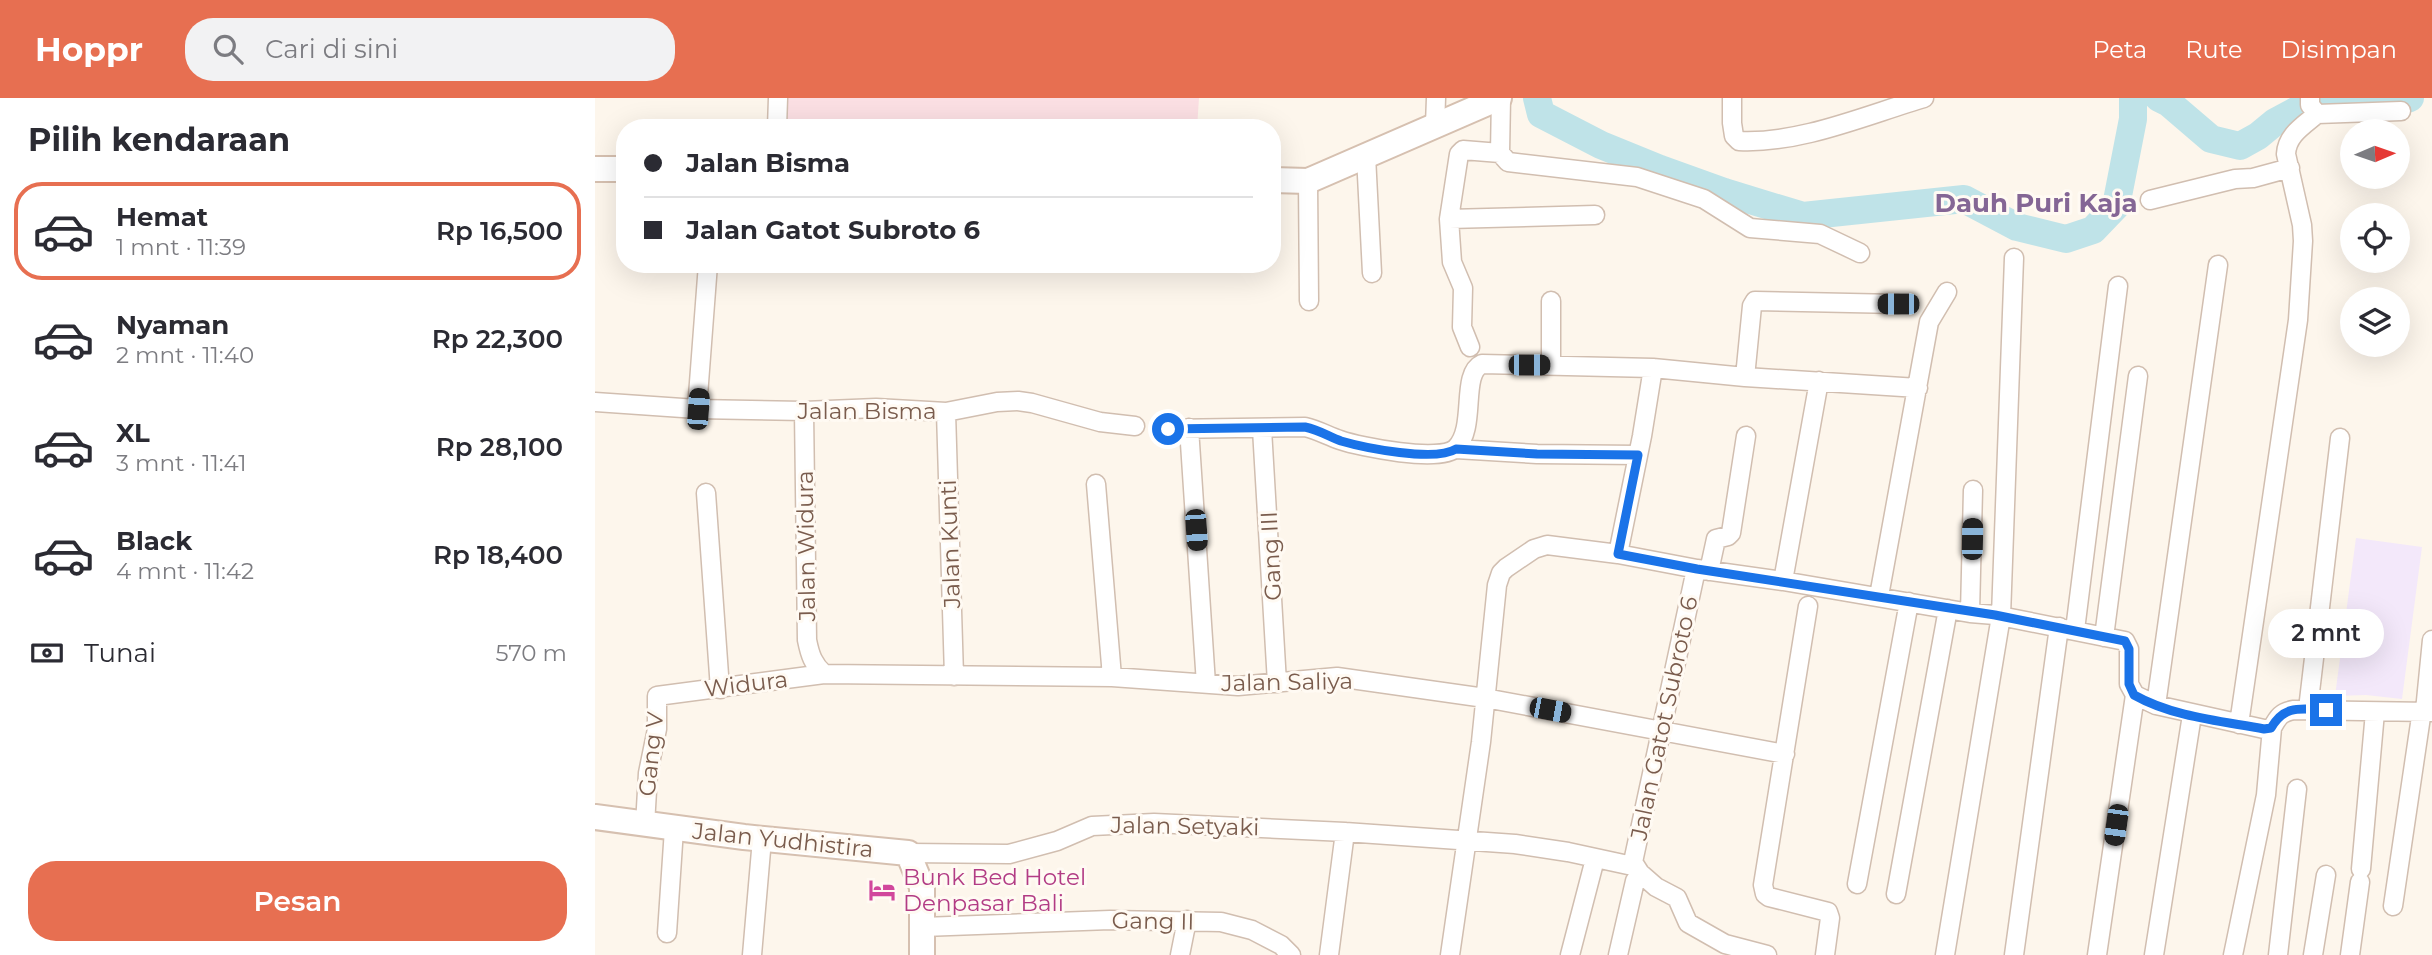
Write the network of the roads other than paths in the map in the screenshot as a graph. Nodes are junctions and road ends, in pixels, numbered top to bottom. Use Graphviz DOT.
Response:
graph roads {
  1 [pos="778,98"];
  2 [pos="1436,98"];
  3 [pos="1500,98"];
  4 [pos="1732,98"];
  5 [pos="1924,98"];
  6 [pos="2313,106"];
  7 [pos="2401,111"];
  8 [pos="777,119"];
  9 [pos="1435,125"];
  10 [pos="1500,153"];
  11 [pos="1366,156"];
  12 [pos="2290,168"];
  13 [pos="595,169"];
  14 [pos="616,169"];
  15 [pos="1281,180"];
  16 [pos="1308,181"];
  17 [pos="2150,200"];
  18 [pos="1595,215"];
  19 [pos="1450,219"];
  20 [pos="1860,253"];
  21 [pos="2014,258"];
  22 [pos="2218,265"];
  23 [pos="707,273"];
  24 [pos="1372,273"];
  25 [pos="2118,286"];
  26 [pos="1947,292"];
  27 [pos="1309,301"];
  28 [pos="1551,301"];
  29 [pos="1898,304"];
  30 [pos="1470,347"];
  31 [pos="1551,365"];
  32 [pos="1653,368"];
  33 [pos="2139,376"];
  34 [pos="1745,377"];
  35 [pos="1819,381"];
  36 [pos="1918,388"];
  37 [pos="595,402"];
  38 [pos="698,409"];
  39 [pos="804,411"];
  40 [pos="946,412"];
  41 [pos="1135,426"];
  42 [pos="1189,428"];
  43 [pos="1168,429"];
  44 [pos="1262,429"];
  45 [pos="1746,436"];
  46 [pos="2340,438"];
  47 [pos="1456,449"];
  48 [pos="1638,455"];
  49 [pos="1096,484"];
  50 [pos="1973,490"];
  51 [pos="706,493"];
  52 [pos="1618,554"];
  53 [pos="1702,572"];
  54 [pos="1783,581"];
  55 [pos="1879,596"];
  56 [pos="1909,602"];
  57 [pos="1808,606"];
  58 [pos="1948,609"];
  59 [pos="1970,613"];
  60 [pos="2001,616"];
  61 [pos="2067,629"];
  62 [pos="2104,637"];
  63 [pos="2432,640"];
  64 [pos="824,674"];
  65 [pos="954,676"];
  66 [pos="1112,677"];
  67 [pos="1277,683"];
  68 [pos="1206,684"];
  69 [pos="720,689"];
  70 [pos="668,693"];
  71 [pos="2134,695"];
  72 [pos="1485,698"];
  73 [pos="2156,705"];
  74 [pos="2308,709"];
  75 [pos="2426,711"];
  76 [pos="2375,712"];
  77 [pos="2192,715"];
  78 [pos="2239,724"];
  79 [pos="2271,728"];
  80 [pos="1661,731"];
  81 [pos="1785,754"];
  82 [pos="2297,789"];
  83 [pos="595,817"];
  84 [pos="645,825"];
  85 [pos="674,829"];
  86 [pos="1345,832"];
  87 [pos="762,839"];
  88 [pos="1467,840"];
  89 [pos="908,853"];
  90 [pos="1595,859"];
  91 [pos="1637,867"];
  92 [pos="2326,874"];
  93 [pos="1857,884"];
  94 [pos="1896,894"];
  95 [pos="2393,906"];
  96 [pos="1187,920"];
  97 [pos="923,927"];
  98 [pos="667,933"];
  99 [pos="1724,949"];
  100 [pos="752,955"];
  101 [pos="922,955"];
  102 [pos="1180,955"];
  103 [pos="1291,955"];
  104 [pos="1329,955"];
  105 [pos="1450,955"];
  106 [pos="1570,955"];
  107 [pos="1618,955"];
  108 [pos="1767,955"];
  109 [pos="1825,955"];
  110 [pos="1945,955"];
  111 [pos="2014,955"];
  112 [pos="2097,955"];
  113 [pos="2154,955"];
  114 [pos="2233,955"];
  115 [pos="2278,955"];
  116 [pos="2313,955"];
  117 [pos="2350,955"];
  1 -- 8 [label="street"];
  2 -- 9 [label="street"];
  3 -- 9 [label="street"];
  3 -- 10 [label="street"];
  4 -- 5 [label="street"];
  6 -- 7 [label="street"];
  6 -- 12 [label="street"];
  9 -- 11 [label="street"];
  10 -- 19 [label="street"];
  10 -- 20 [label="street"];
  11 -- 16 [label="street"];
  11 -- 24 [label="street"];
  12 -- 17 [label="street"];
  12 -- 78 [label="street"];
  13 -- 14 [label="street"];
  15 -- 16 [label="street"];
  16 -- 27 [label="street"];
  18 -- 19 [label="street"];
  19 -- 30 [label="street"];
  21 -- 60 [label="street"];
  22 -- 73 [label="street"];
  23 -- 38 [label="street"];
  25 -- 61 [label="street"];
  26 -- 36 [label="street"];
  28 -- 31 [label="street"];
  29 -- 34 [label="street"];
  31 -- 32 [label="street"];
  31 -- 47 [label="street"];
  32 -- 34 [label="street"];
  32 -- 48 [label="street"];
  33 -- 62 [label="street"];
  34 -- 35 [label="street"];
  35 -- 36 [label="street"];
  35 -- 54 [label="street"];
  36 -- 55 [label="street"];
  37 -- 38 [label="street, Jalan Bisma"];
  38 -- 39 [label="street, Jalan Bisma"];
  39 -- 40 [label="street, Jalan Bisma"];
  39 -- 64 [label="street, Jalan Widura"];
  40 -- 41 [label="street, Jalan Bisma"];
  40 -- 65 [label="street, Jalan Kunti"];
  42 -- 43 [label="street"];
  42 -- 44 [label="street"];
  42 -- 68 [label="street"];
  44 -- 47 [label="street"];
  44 -- 67 [label="street, Gang III"];
  45 -- 53 [label="street"];
  46 -- 74 [label="street"];
  47 -- 48 [label="street"];
  48 -- 52 [label="street"];
  49 -- 66 [label="street"];
  50 -- 59 [label="street"];
  51 -- 69 [label="street"];
  52 -- 53 [label="street, Jalan Gatot Subroto 6"];
  52 -- 72 [label="street, Jalan Gatot Subroto 6"];
  53 -- 54 [label="street, Jalan Gatot Subroto 6"];
  53 -- 80 [label="street, Jalan Gatot Subroto 6"];
  54 -- 55 [label="street, Jalan Gatot Subroto 6"];
  55 -- 56 [label="street, Jalan Gatot Subroto 6"];
  56 -- 58 [label="street, Jalan Gatot Subroto 6"];
  56 -- 93 [label="street"];
  57 -- 81 [label="street"];
  58 -- 59 [label="street, Jalan Gatot Subroto 6"];
  58 -- 94 [label="street"];
  59 -- 60 [label="street, Jalan Gatot Subroto 6"];
  60 -- 61 [label="street, Jalan Gatot Subroto 6"];
  60 -- 110 [label="street"];
  61 -- 62 [label="street, Jalan Gatot Subroto 6"];
  61 -- 111 [label="street"];
  62 -- 71 [label="street, Jalan Gatot Subroto 6"];
  63 -- 75 [label="street"];
  64 -- 65 [label="street, Jalan Saliya"];
  64 -- 69 [label="street, Widura"];
  65 -- 66 [label="street, Jalan Saliya"];
  66 -- 68 [label="street, Jalan Saliya"];
  67 -- 68 [label="street, Jalan Saliya"];
  67 -- 72 [label="street, Jalan Saliya"];
  69 -- 70 [label="street, Widura"];
  70 -- 84 [label="street, Gang V"];
  71 -- 73 [label="street"];
  71 -- 112 [label="street"];
  72 -- 80 [label="street, Jalan Saliya"];
  72 -- 88 [label="street"];
  73 -- 77 [label="street"];
  74 -- 76 [label="street"];
  74 -- 79 [label="street"];
  75 -- 76 [label="street"];
  75 -- 95 [label="street"];
  76 -- 117 [label="street"];
  77 -- 78 [label="street"];
  77 -- 113 [label="street"];
  78 -- 79 [label="street"];
  79 -- 114 [label="street"];
  80 -- 81 [label="street, Jalan Saliya"];
  80 -- 91 [label="street, Jalan Gatot Subroto 6"];
  81 -- 109 [label="street"];
  82 -- 115 [label="street"];
  83 -- 84 [label="street, Jalan Yudhistira"];
  84 -- 85 [label="street, Jalan Yudhistira"];
  85 -- 87 [label="street, Jalan Yudhistira"];
  85 -- 98 [label="street"];
  86 -- 88 [label="street, Jalan Setyaki"];
  86 -- 89 [label="street, Jalan Setyaki"];
  86 -- 104 [label="street"];
  87 -- 89 [label="street, Jalan Yudhistira"];
  87 -- 100 [label="street"];
  88 -- 90 [label="street, Jalan Setyaki"];
  88 -- 105 [label="street"];
  89 -- 97 [label="street"];
  90 -- 91 [label="street, Jalan Setyaki"];
  90 -- 106 [label="street"];
  91 -- 99 [label="street"];
  91 -- 107 [label="street, Jalan Gatot Subroto 6"];
  92 -- 116 [label="street"];
  96 -- 97 [label="street, Gang II"];
  96 -- 102 [label="street"];
  96 -- 103 [label="street, Gang II"];
  97 -- 101 [label="street"];
  99 -- 108 [label="street"];
}
